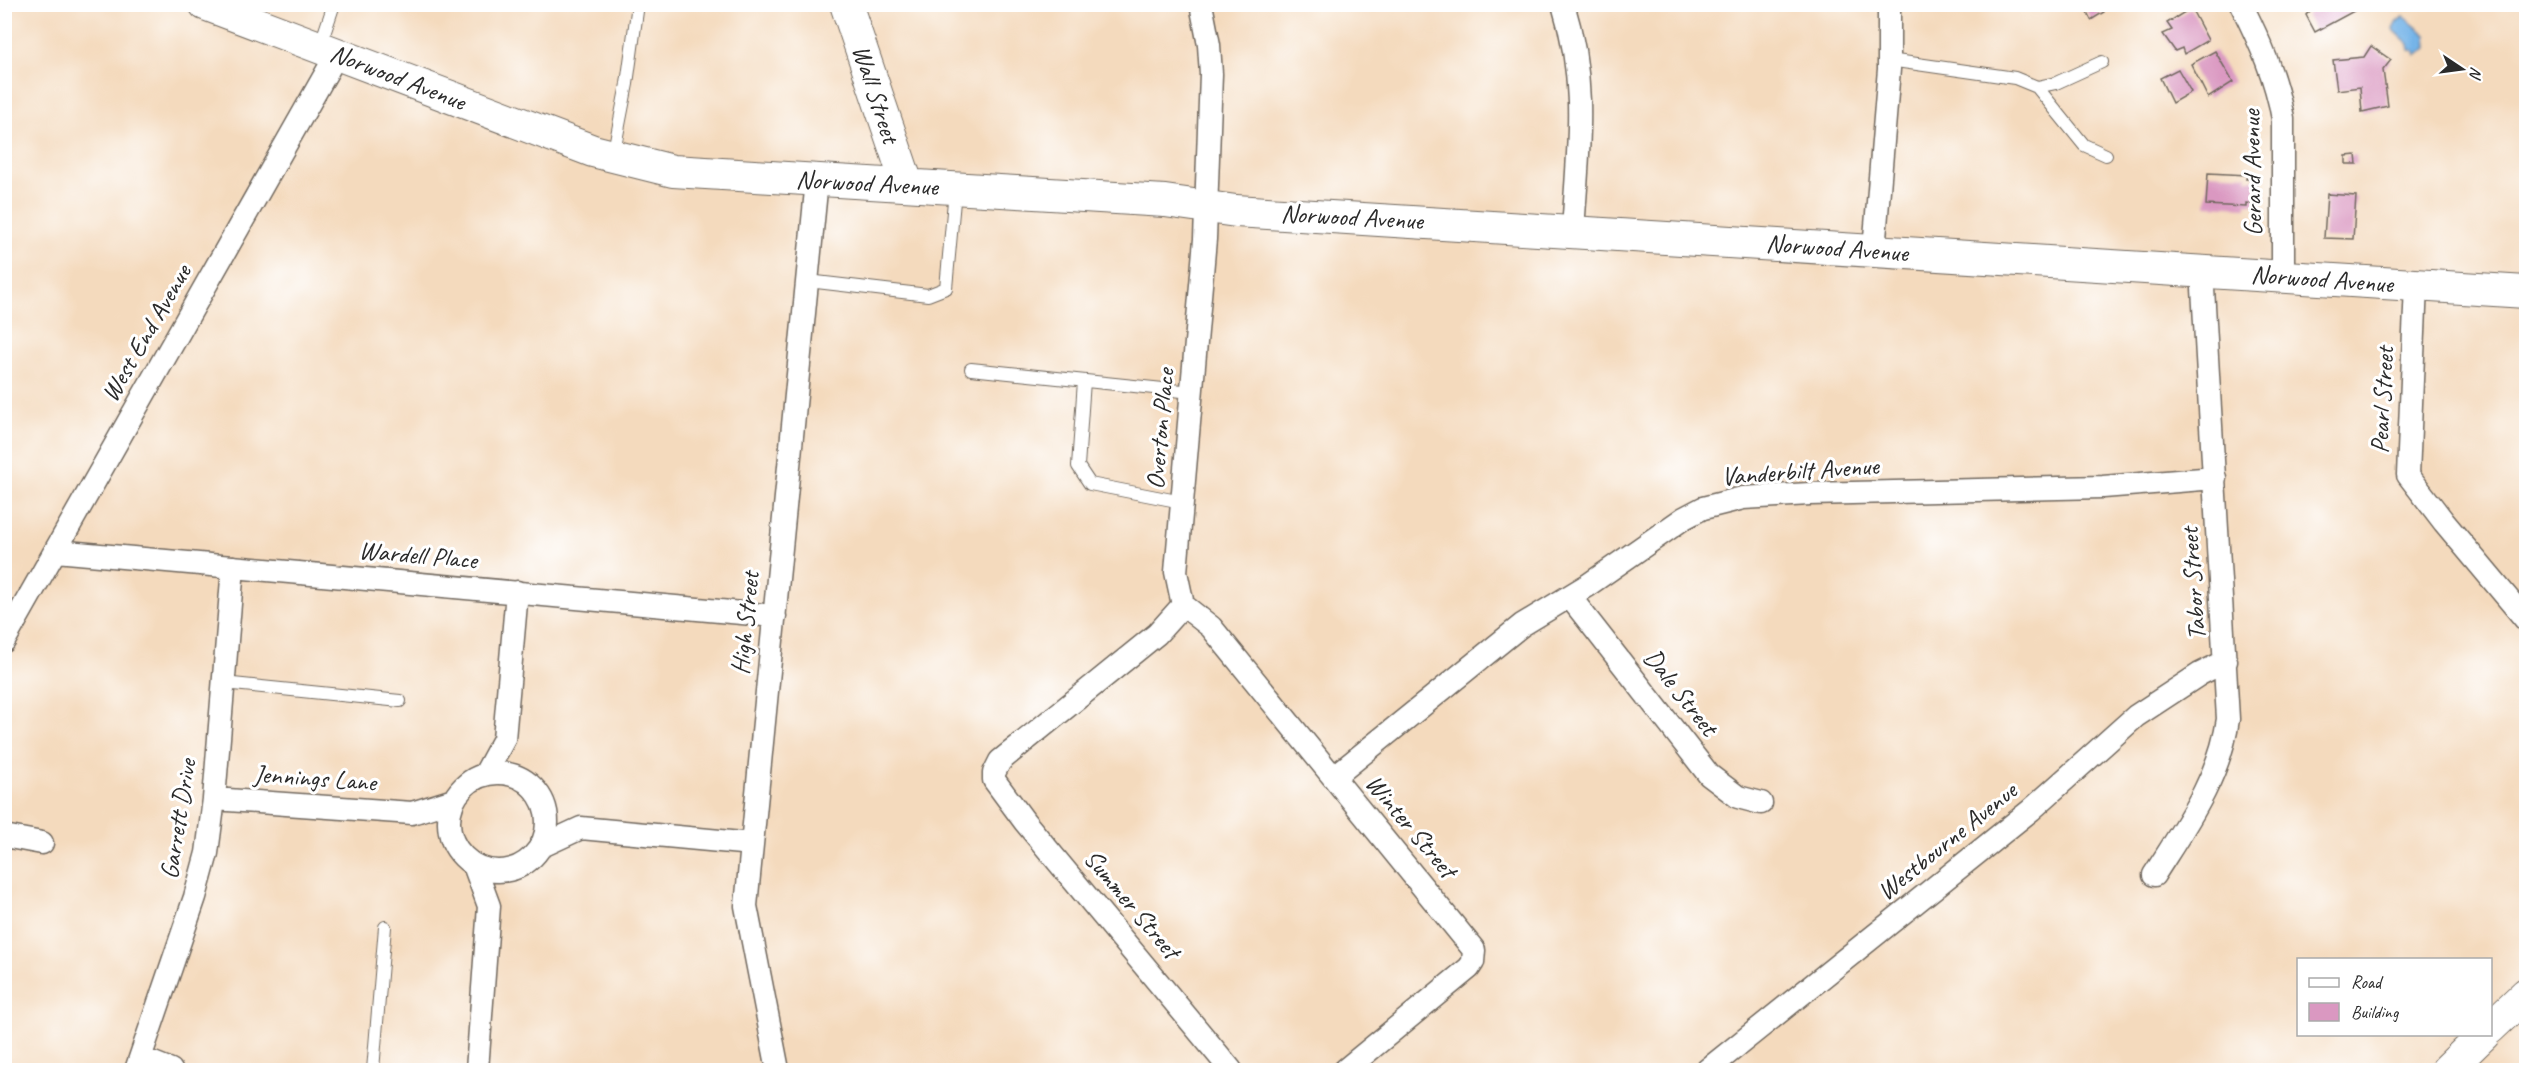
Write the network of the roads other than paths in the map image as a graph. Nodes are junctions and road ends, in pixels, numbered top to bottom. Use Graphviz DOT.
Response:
graph roads {
  1 [pos="206,4"];
  2 [pos="334,4"];
  3 [pos="638,4"];
  4 [pos="846,4"];
  5 [pos="1200,4"];
  6 [pos="1563,4"];
  7 [pos="1889,4"];
  8 [pos="2241,4"];
  9 [pos="329,51"];
  10 [pos="1890,60"];
  11 [pos="2102,62"];
  12 [pos="2037,87"];
  13 [pos="2106,155"];
  14 [pos="613,157"];
  15 [pos="817,180"];
  16 [pos="907,184"];
  17 [pos="955,188"];
  18 [pos="1205,207"];
  19 [pos="1573,231"];
  20 [pos="1874,250"];
  21 [pos="2202,271"];
  22 [pos="2283,277"];
  23 [pos="808,281"];
  24 [pos="2416,285"];
  25 [pos="2526,292"];
  26 [pos="971,369"];
  27 [pos="1084,381"];
  28 [pos="1192,392"];
  29 [pos="2215,478"];
  30 [pos="1182,502"];
  31 [pos="56,551"];
  32 [pos="233,567"];
  33 [pos="517,592"];
  34 [pos="1570,597"];
  35 [pos="1183,605"];
  36 [pos="775,616"];
  37 [pos="2526,620"];
  38 [pos="4,641"];
  39 [pos="2226,661"];
  40 [pos="224,683"];
  41 [pos="400,701"];
  42 [pos="504,739"];
  43 [pos="485,774"];
  44 [pos="1334,777"];
  45 [pos="521,778"];
  46 [pos="214,799"];
  47 [pos="454,800"];
  48 [pos="1761,802"];
  49 [pos="545,806"];
  50 [pos="412,813"];
  51 [pos="582,828"];
  52 [pos="4,836"];
  53 [pos="451,837"];
  54 [pos="42,843"];
  55 [pos="752,844"];
  56 [pos="540,847"];
  57 [pos="474,865"];
  58 [pos="514,868"];
  59 [pos="2154,875"];
  60 [pos="489,906"];
  61 [pos="386,927"];
  62 [pos="2526,994"];
  63 [pos="2492,1026"];
  64 [pos="2483,1036"];
  65 [pos="139,1064"];
  66 [pos="171,1071"];
  67 [pos="373,1071"];
  68 [pos="477,1071"];
  69 [pos="778,1071"];
  70 [pos="1231,1071"];
  71 [pos="1345,1071"];
  72 [pos="1707,1071"];
  73 [pos="2447,1071"];
  1 -- 9 [label="street, Norwood Avenue"];
  2 -- 9 [label="lane"];
  3 -- 14 [label="lane"];
  4 -- 16 [label="street, Wall Street"];
  5 -- 18 [label="street, Overton Place"];
  6 -- 19 [label="street"];
  7 -- 10 [label="street"];
  8 -- 22 [label="street, Gerard Avenue"];
  9 -- 14 [label="street, Norwood Avenue"];
  9 -- 31 [label="street, West End Avenue"];
  10 -- 12 [label="lane"];
  10 -- 20 [label="street"];
  11 -- 12 [label="lane"];
  12 -- 13 [label="lane"];
  14 -- 15 [label="street, Norwood Avenue"];
  15 -- 16 [label="street, Norwood Avenue"];
  15 -- 23 [label="street, High Street"];
  16 -- 17 [label="street, Norwood Avenue"];
  17 -- 18 [label="street, Norwood Avenue"];
  17 -- 23 [label="lane"];
  18 -- 19 [label="street, Norwood Avenue"];
  18 -- 28 [label="street, Overton Place"];
  19 -- 20 [label="street, Norwood Avenue"];
  20 -- 21 [label="street, Norwood Avenue"];
  21 -- 22 [label="street, Norwood Avenue"];
  21 -- 29 [label="street, Tabor Street"];
  22 -- 24 [label="street, Norwood Avenue"];
  23 -- 36 [label="street, High Street"];
  24 -- 25 [label="street, Norwood Avenue"];
  24 -- 37 [label="street, Pearl Street"];
  26 -- 27 [label="lane"];
  27 -- 28 [label="lane"];
  27 -- 30 [label="lane"];
  28 -- 30 [label="street, Overton Place"];
  29 -- 34 [label="street, Vanderbilt Avenue"];
  29 -- 39 [label="street, Tabor Street"];
  30 -- 35 [label="street, Overton Place"];
  31 -- 32 [label="street, Wardell Place"];
  31 -- 38 [label="street, West End Avenue"];
  32 -- 33 [label="street, Wardell Place"];
  32 -- 40 [label="street, Garrett Drive"];
  33 -- 36 [label="street, Wardell Place"];
  33 -- 42 [label="street"];
  34 -- 44 [label="street, Vanderbilt Avenue"];
  34 -- 48 [label="street, Dale Street"];
  35 -- 44 [label="street, Winter Street"];
  35 -- 70 [label="street, Summer Street"];
  36 -- 55 [label="street, High Street"];
  39 -- 59 [label="street, Tabor Street"];
  39 -- 72 [label="street, Westbourne Avenue"];
  40 -- 41 [label="lane"];
  40 -- 46 [label="street, Garrett Drive"];
  42 -- 43 [label="street"];
  42 -- 45 [label="street"];
  43 -- 45 [label="street"];
  43 -- 47 [label="street"];
  44 -- 71 [label="street, Winter Street"];
  45 -- 49 [label="street"];
  46 -- 50 [label="street, Jennings Lane"];
  46 -- 65 [label="street, Garrett Drive"];
  47 -- 50 [label="street, Jennings Lane"];
  47 -- 53 [label="street"];
  49 -- 51 [label="street"];
  49 -- 56 [label="street"];
  50 -- 53 [label="street, Jennings Lane"];
  51 -- 55 [label="street"];
  51 -- 56 [label="street"];
  52 -- 54 [label="street"];
  53 -- 57 [label="street"];
  55 -- 69 [label="street, High Street"];
  56 -- 58 [label="street"];
  57 -- 58 [label="street"];
  57 -- 60 [label="street"];
  58 -- 60 [label="street"];
  60 -- 68 [label="street"];
  61 -- 67 [label="lane"];
  62 -- 63 [label="street"];
  64 -- 73 [label="street"];
  65 -- 66 [label="street"];
}
